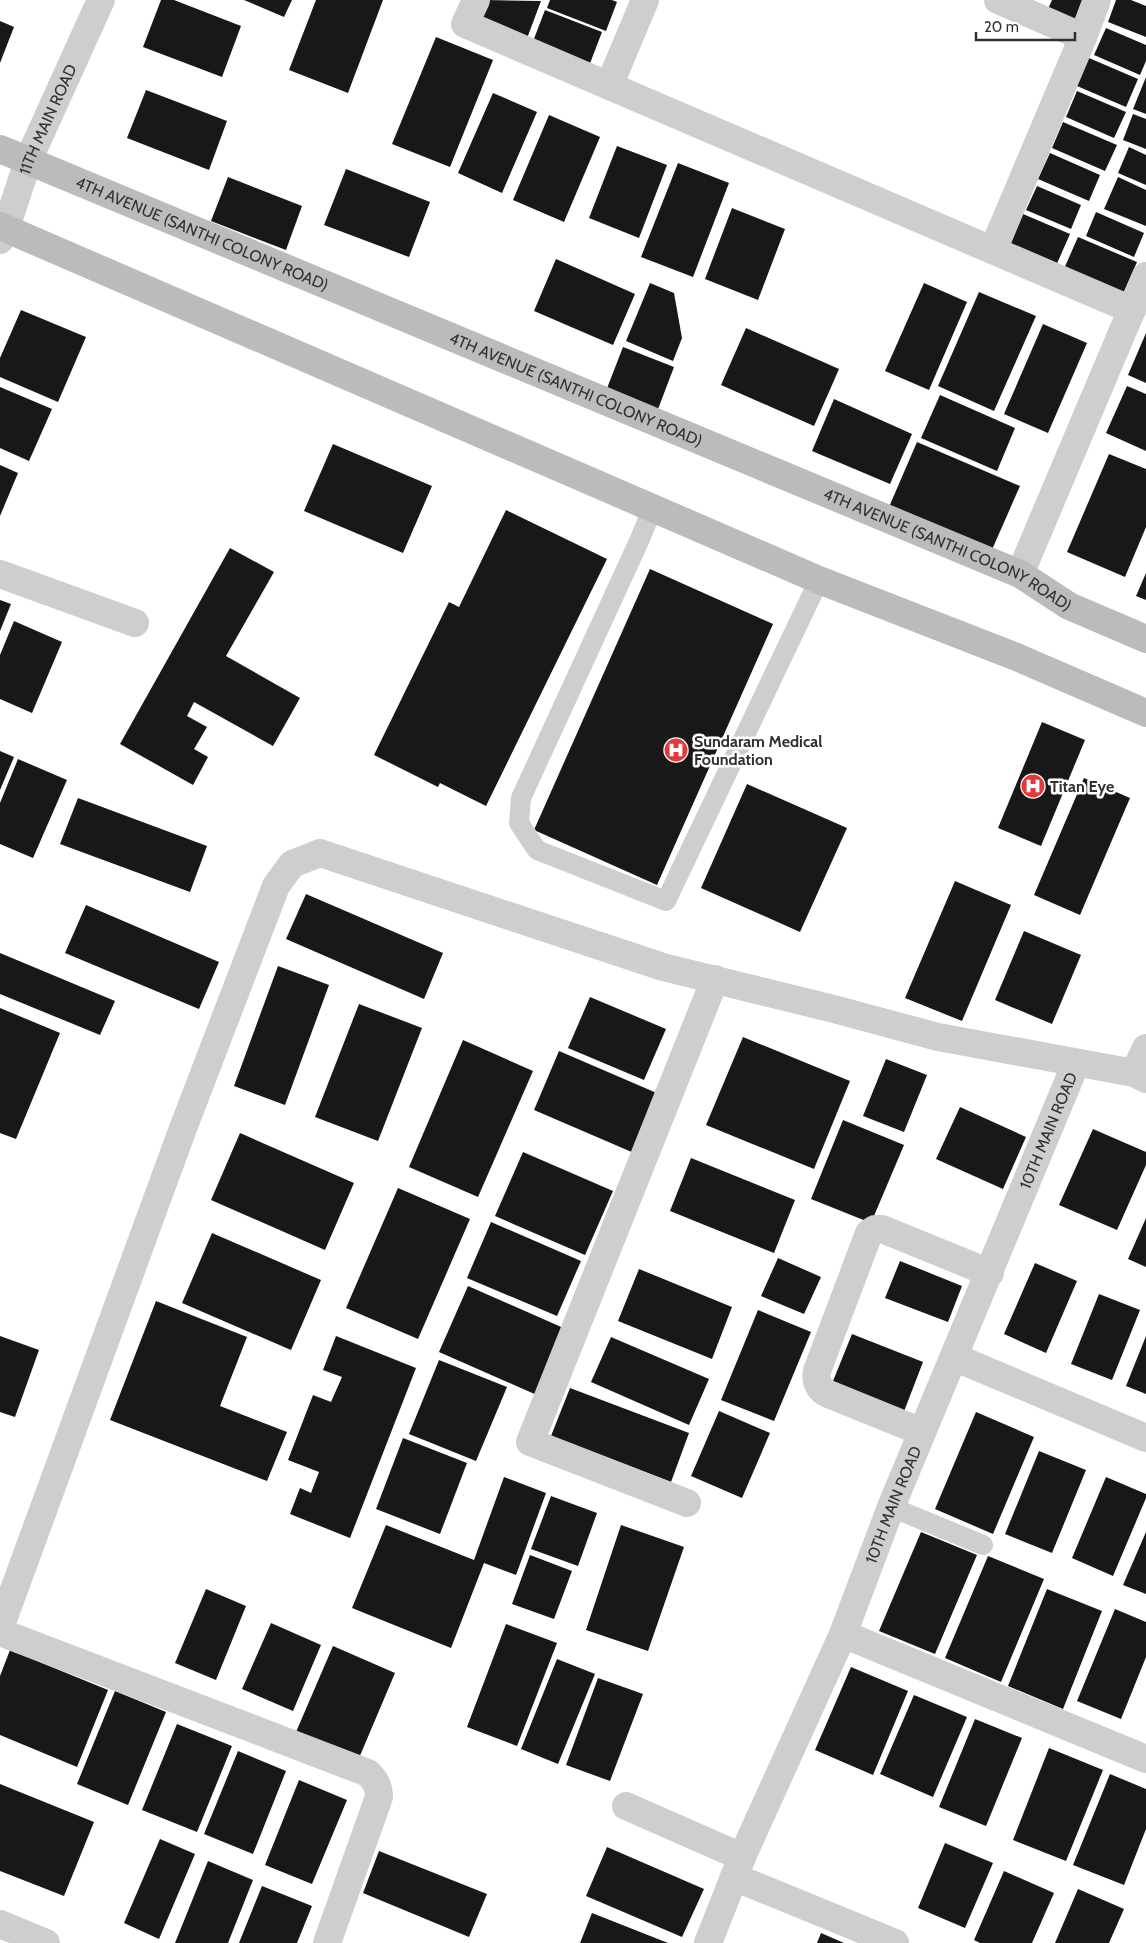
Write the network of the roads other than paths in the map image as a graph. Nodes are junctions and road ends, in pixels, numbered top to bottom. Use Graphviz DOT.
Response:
graph roads {
  1 [pos="101,0"];
  2 [pos="476,0"];
  3 [pos="645,0"];
  4 [pos="998,0"];
  5 [pos="1097,0"];
  6 [pos="1083,37"];
  7 [pos="609,86"];
  8 [pos="0,149"];
  9 [pos="28,162"];
  10 [pos="2,231"];
  11 [pos="993,250"];
  12 [pos="1146,276"];
  13 [pos="1132,310"];
  14 [pos="652,509"];
  15 [pos="0,574"];
  16 [pos="1020,574"];
  17 [pos="819,580"];
  18 [pos="135,623"];
  19 [pos="1146,639"];
  20 [pos="1146,713"];
  21 [pos="715,979"];
  22 [pos="1146,1048"];
  23 [pos="1076,1063"];
  24 [pos="1140,1076"];
  25 [pos="990,1273"];
  26 [pos="954,1357"];
  27 [pos="922,1432"];
  28 [pos="1146,1438"];
  29 [pos="687,1503"];
  30 [pos="891,1507"];
  31 [pos="983,1545"];
  32 [pos="0,1630"];
  33 [pos="843,1634"];
  34 [pos="1146,1759"];
  35 [pos="626,1806"];
  36 [pos="738,1867"];
  37 [pos="0,1924"];
  38 [pos="46,1943"];
  39 [pos="327,1943"];
  40 [pos="708,1943"];
  41 [pos="895,1943"];
  1 -- 9 [label="street, 11TH MAIN ROAD"];
  2 -- 7 [label="street"];
  3 -- 7 [label="street"];
  4 -- 6 [label="street"];
  5 -- 6 [label="street"];
  6 -- 11 [label="street"];
  7 -- 11 [label="street"];
  8 -- 9 [label="street, 4TH AVENUE (SANTHI COLONY ROAD)"];
  9 -- 10 [label="street, 11TH MAIN ROAD"];
  9 -- 16 [label="street, 4TH AVENUE (SANTHI COLONY ROAD)"];
  10 -- 14 [label="street"];
  11 -- 13 [label="street"];
  12 -- 13 [label="street"];
  13 -- 16 [label="street"];
  14 -- 17 [label="street"];
  14 -- 17 [label="lane"];
  15 -- 18 [label="street"];
  16 -- 19 [label="street, 4TH AVENUE (SANTHI COLONY ROAD)"];
  17 -- 20 [label="street"];
  21 -- 23 [label="street"];
  21 -- 29 [label="street"];
  21 -- 32 [label="street"];
  22 -- 24 [label="street"];
  23 -- 24 [label="street"];
  23 -- 25 [label="street, 10TH MAIN ROAD"];
  25 -- 26 [label="street, 10TH MAIN ROAD"];
  25 -- 27 [label="street"];
  26 -- 27 [label="street, 10TH MAIN ROAD"];
  26 -- 28 [label="street"];
  27 -- 30 [label="street, 10TH MAIN ROAD"];
  30 -- 31 [label="lane"];
  30 -- 33 [label="street, 10TH MAIN ROAD"];
  32 -- 39 [label="street"];
  33 -- 34 [label="street"];
  33 -- 36 [label="street, 10TH MAIN ROAD"];
  35 -- 36 [label="street"];
  36 -- 40 [label="street, 10TH MAIN ROAD"];
  36 -- 41 [label="street"];
  37 -- 38 [label="street"];
}
